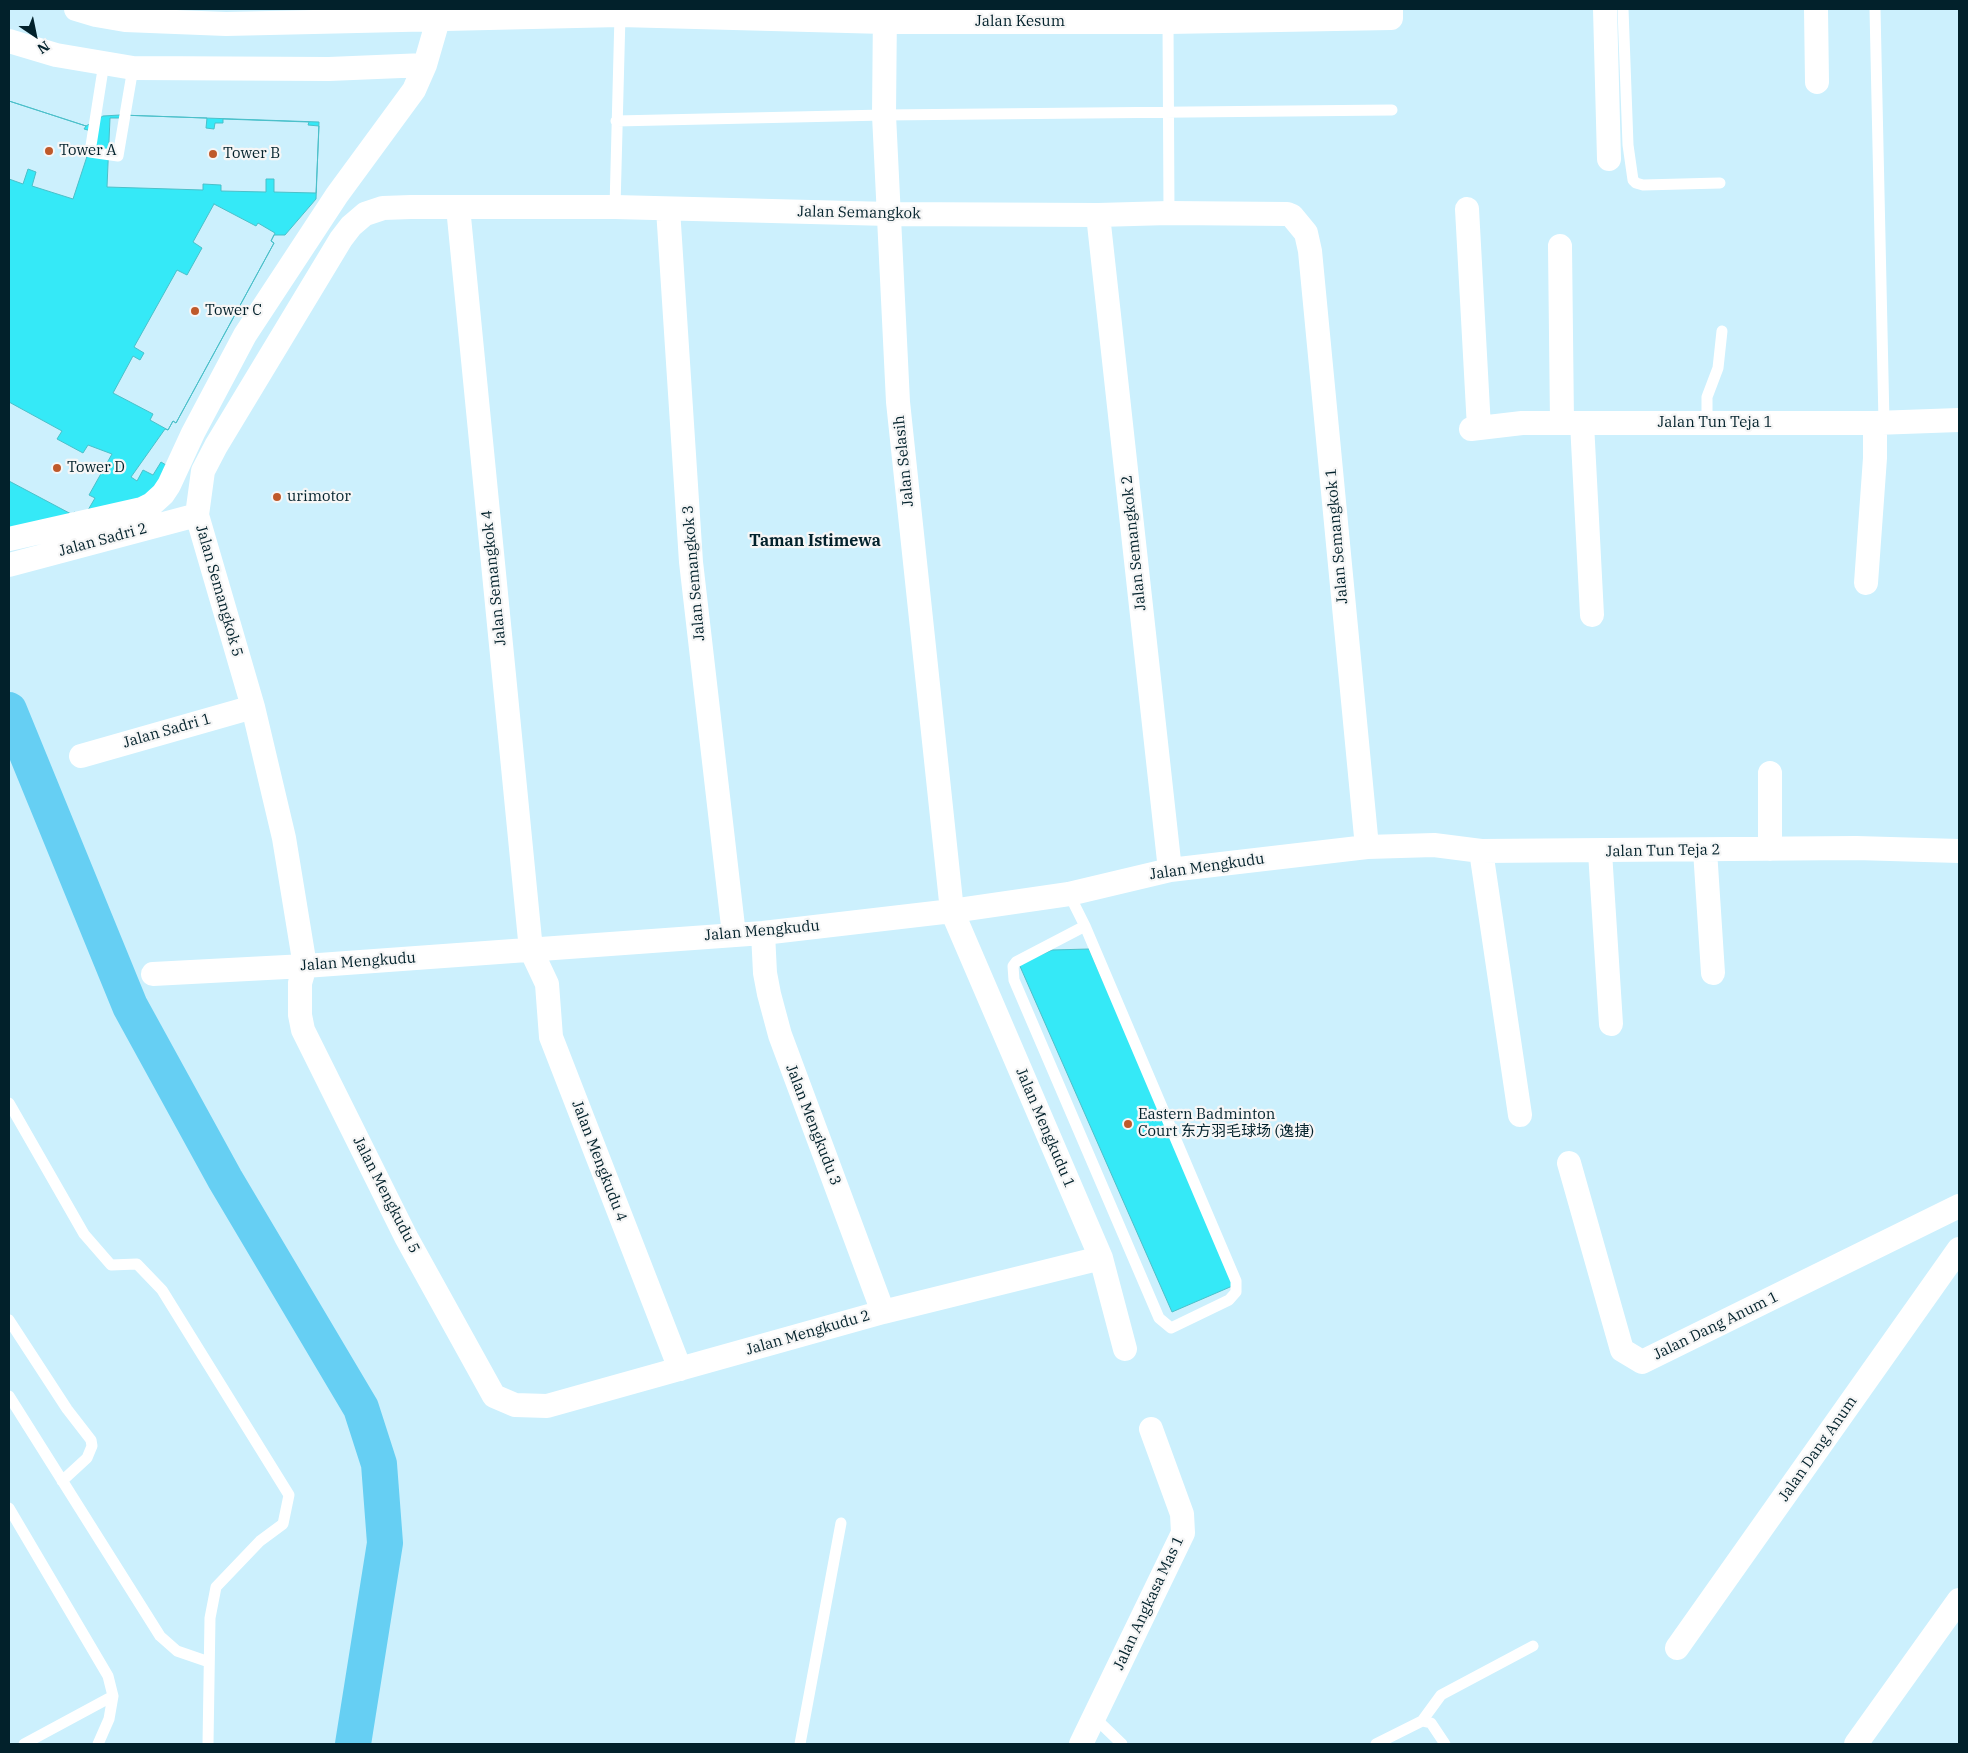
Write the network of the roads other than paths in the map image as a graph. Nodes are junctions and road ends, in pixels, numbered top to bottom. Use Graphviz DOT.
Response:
graph roads {
  1 [pos="1390,9"];
  2 [pos="1605,9"];
  3 [pos="1623,9"];
  4 [pos="1816,9"];
  5 [pos="1875,9"];
  6 [pos="90,11"];
  7 [pos="470,13"];
  8 [pos="620,15"];
  9 [pos="885,15"];
  10 [pos="438,20"];
  11 [pos="1168,22"];
  12 [pos="9,41"];
  13 [pos="104,63"];
  14 [pos="425,65"];
  15 [pos="133,68"];
  16 [pos="1817,82"];
  17 [pos="1392,110"];
  18 [pos="1169,112"];
  19 [pos="884,115"];
  20 [pos="616,121"];
  21 [pos="1609,159"];
  22 [pos="1720,183"];
  23 [pos="411,207"];
  24 [pos="458,207"];
  25 [pos="615,207"];
  26 [pos="668,209"];
  27 [pos="1467,209"];
  28 [pos="1169,213"];
  29 [pos="889,214"];
  30 [pos="1098,215"];
  31 [pos="1302,226"];
  32 [pos="1560,246"];
  33 [pos="1722,331"];
  34 [pos="1959,420"];
  35 [pos="1572,423"];
  36 [pos="1707,423"];
  37 [pos="1880,423"];
  38 [pos="197,515"];
  39 [pos="9,539"];
  40 [pos="9,565"];
  41 [pos="1866,583"];
  42 [pos="1592,615"];
  43 [pos="253,707"];
  44 [pos="81,756"];
  45 [pos="1770,773"];
  46 [pos="1367,847"];
  47 [pos="1770,849"];
  48 [pos="1705,850"];
  49 [pos="1481,851"];
  50 [pos="1959,851"];
  51 [pos="1600,852"];
  52 [pos="1170,870"];
  53 [pos="1069,894"];
  54 [pos="952,911"];
  55 [pos="1085,926"];
  56 [pos="763,933"];
  57 [pos="734,935"];
  58 [pos="531,950"];
  59 [pos="305,966"];
  60 [pos="1713,973"];
  61 [pos="153,974"];
  62 [pos="1611,1024"];
  63 [pos="9,1104"];
  64 [pos="1520,1115"];
  65 [pos="1569,1163"];
  66 [pos="1959,1206"];
  67 [pos="1959,1249"];
  68 [pos="1101,1258"];
  69 [pos="883,1312"];
  70 [pos="9,1320"];
  71 [pos="1125,1349"];
  72 [pos="680,1369"];
  73 [pos="9,1396"];
  74 [pos="514,1405"];
  75 [pos="1151,1429"];
  76 [pos="62,1481"];
  77 [pos="9,1508"];
  78 [pos="842,1523"];
  79 [pos="1959,1600"];
  80 [pos="1533,1646"];
  81 [pos="1676,1648"];
  82 [pos="209,1662"];
  83 [pos="113,1696"];
  84 [pos="1095,1718"];
  85 [pos="1422,1721"];
  86 [pos="24,1744"];
  87 [pos="98,1744"];
  88 [pos="208,1744"];
  89 [pos="800,1744"];
  90 [pos="1081,1744"];
  91 [pos="1122,1744"];
  92 [pos="1376,1744"];
  93 [pos="1445,1744"];
  94 [pos="1856,1744"];
  1 -- 11 [label="street, Jalan Kesum"];
  2 -- 21 [label="street"];
  3 -- 22 [label="lane"];
  4 -- 16 [label="street"];
  5 -- 37 [label="lane"];
  6 -- 10 [label="street, Jalan Kesum"];
  7 -- 8 [label="street, Jalan Kesum"];
  7 -- 10 [label="street, Jalan Kesum"];
  8 -- 9 [label="street, Jalan Kesum"];
  8 -- 20 [label="lane"];
  9 -- 11 [label="street, Jalan Kesum"];
  9 -- 19 [label="street, Jalan Selasih"];
  10 -- 14 [label="street"];
  11 -- 18 [label="lane"];
  12 -- 13 [label="street"];
  13 -- 15 [label="street"];
  13 -- 15 [label="lane"];
  14 -- 15 [label="street"];
  14 -- 39 [label="street"];
  17 -- 18 [label="lane"];
  18 -- 19 [label="lane"];
  18 -- 28 [label="lane"];
  19 -- 20 [label="lane"];
  19 -- 29 [label="street, Jalan Selasih"];
  20 -- 25 [label="lane"];
  23 -- 24 [label="street, Jalan Semangkok"];
  23 -- 38 [label="street, Jalan Semangkok 5"];
  24 -- 25 [label="street, Jalan Semangkok"];
  24 -- 58 [label="street, Jalan Semangkok 4"];
  25 -- 26 [label="street, Jalan Semangkok"];
  26 -- 29 [label="street, Jalan Semangkok"];
  26 -- 57 [label="street, Jalan Semangkok 3"];
  27 -- 35 [label="street, Jalan Tun Teja 1"];
  28 -- 30 [label="street, Jalan Semangkok"];
  28 -- 31 [label="street, Jalan Semangkok"];
  29 -- 30 [label="street, Jalan Semangkok"];
  29 -- 54 [label="street, Jalan Selasih"];
  30 -- 52 [label="street, Jalan Semangkok 2"];
  31 -- 46 [label="street, Jalan Semangkok 1"];
  32 -- 35 [label="street"];
  33 -- 36 [label="lane"];
  34 -- 37 [label="street, Jalan Tun Teja 1"];
  35 -- 36 [label="street, Jalan Tun Teja 1"];
  35 -- 42 [label="street"];
  36 -- 37 [label="street, Jalan Tun Teja 1"];
  37 -- 41 [label="street"];
  38 -- 40 [label="street, Jalan Sadri 2"];
  38 -- 43 [label="street, Jalan Semangkok 5"];
  43 -- 44 [label="street, Jalan Sadri 1"];
  43 -- 59 [label="street, Jalan Semangkok 5"];
  45 -- 47 [label="street"];
  46 -- 49 [label="street, Jalan Tun Teja 2"];
  46 -- 52 [label="street, Jalan Mengkudu"];
  47 -- 48 [label="street, Jalan Tun Teja 2"];
  47 -- 50 [label="street, Jalan Tun Teja 2"];
  48 -- 51 [label="street, Jalan Tun Teja 2"];
  48 -- 60 [label="street"];
  49 -- 51 [label="street, Jalan Tun Teja 2"];
  49 -- 64 [label="street"];
  51 -- 62 [label="street"];
  52 -- 53 [label="street, Jalan Mengkudu"];
  53 -- 54 [label="street, Jalan Mengkudu"];
  53 -- 55 [label="lane"];
  54 -- 56 [label="street, Jalan Mengkudu"];
  54 -- 68 [label="street, Jalan Mengkudu 1"];
  55 -- 55 [label="lane"];
  56 -- 57 [label="street, Jalan Mengkudu"];
  56 -- 69 [label="street, Jalan Mengkudu 3"];
  57 -- 58 [label="street, Jalan Mengkudu"];
  58 -- 59 [label="street, Jalan Mengkudu"];
  58 -- 72 [label="street, Jalan Mengkudu 4"];
  59 -- 61 [label="street, Jalan Mengkudu"];
  59 -- 74 [label="street, Jalan Mengkudu 5"];
  63 -- 82 [label="lane"];
  65 -- 66 [label="street, Jalan Dang Anum 1"];
  67 -- 81 [label="street, Jalan Dang Anum"];
  68 -- 69 [label="street, Jalan Mengkudu 2"];
  68 -- 71 [label="street, Jalan Mengkudu 1"];
  69 -- 72 [label="street, Jalan Mengkudu 2"];
  70 -- 76 [label="lane"];
  72 -- 74 [label="street, Jalan Mengkudu 2"];
  73 -- 76 [label="lane"];
  75 -- 84 [label="street, Jalan Angkasa Mas 1"];
  76 -- 82 [label="lane"];
  77 -- 83 [label="lane"];
  78 -- 89 [label="lane"];
  79 -- 94 [label="street"];
  80 -- 85 [label="lane"];
  82 -- 88 [label="lane"];
  83 -- 86 [label="lane"];
  83 -- 87 [label="lane"];
  84 -- 90 [label="street, Jalan Angkasa Mas 1"];
  84 -- 91 [label="lane"];
  85 -- 92 [label="lane"];
  85 -- 93 [label="lane"];
}
